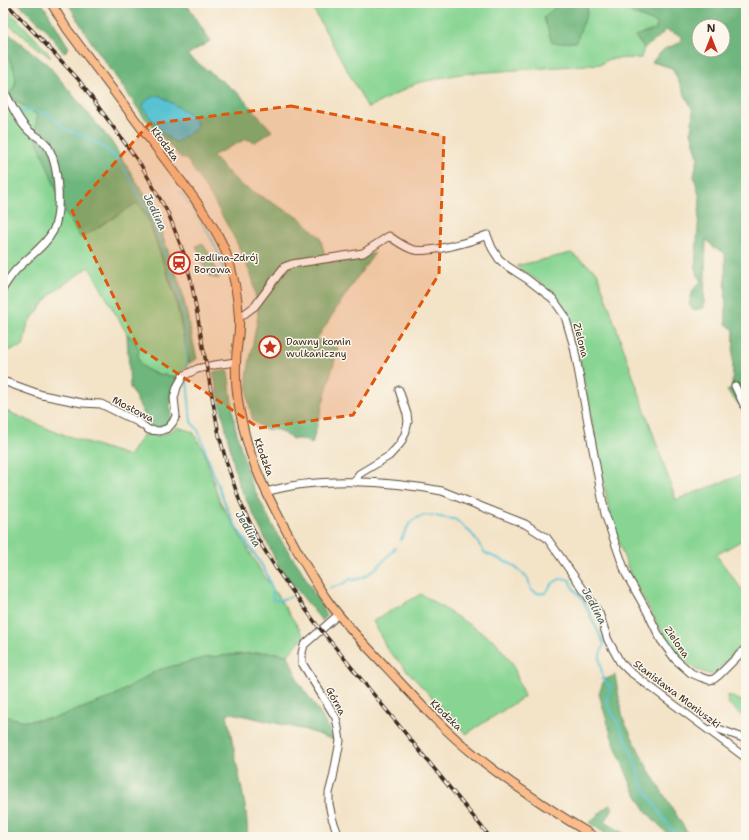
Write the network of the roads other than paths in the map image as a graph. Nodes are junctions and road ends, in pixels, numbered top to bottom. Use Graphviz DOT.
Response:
graph roads {
  1 [pos="51,3"];
  2 [pos="3,88"];
  3 [pos="3,288"];
  4 [pos="239,318"];
  5 [pos="236,362"];
  6 [pos="3,381"];
  7 [pos="735,386"];
  8 [pos="399,390"];
  9 [pos="746,409"];
  10 [pos="355,482"];
  11 [pos="266,492"];
  12 [pos="338,615"];
  13 [pos="746,648"];
  14 [pos="709,730"];
  15 [pos="746,739"];
  16 [pos="746,758"];
  17 [pos="339,837"];
  18 [pos="595,837"];
  1 -- 4 [label="main road, Kłodzka"];
  2 -- 3 [label="street"];
  4 -- 5 [label="main road, Kłodzka"];
  4 -- 13 [label="street, Zielona"];
  5 -- 6 [label="street, Mostowa"];
  5 -- 11 [label="main road, Kłodzka"];
  7 -- 9 [label="street"];
  8 -- 10 [label="street"];
  10 -- 11 [label="street, Stanisława Moniuszki"];
  10 -- 14 [label="street, Stanisława Moniuszki"];
  11 -- 12 [label="main road, Kłodzka"];
  12 -- 17 [label="street, Górna"];
  12 -- 18 [label="main road, Kłodzka"];
  14 -- 15 [label="street"];
  14 -- 16 [label="street, Stanisława Moniuszki"];
}
